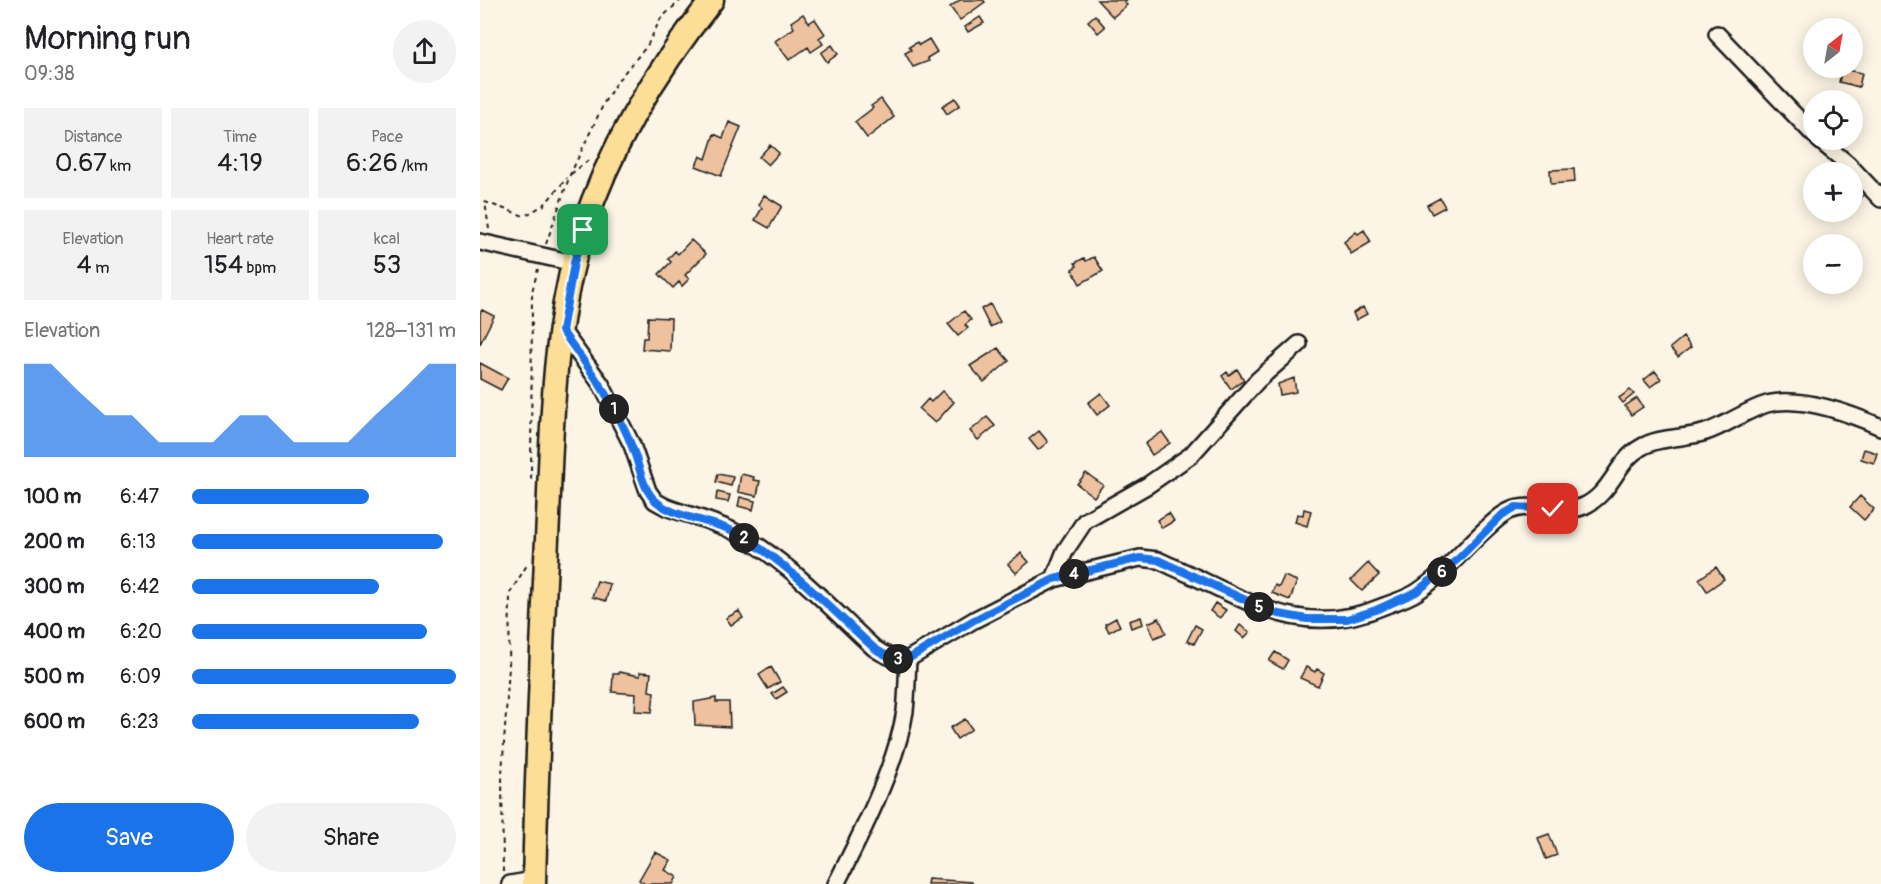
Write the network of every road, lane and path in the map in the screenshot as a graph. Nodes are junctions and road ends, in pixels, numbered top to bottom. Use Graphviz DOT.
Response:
graph roads {
  1 [pos="712,0"];
  2 [pos="1717,34"];
  3 [pos="1803,124"];
  4 [pos="1831,150"];
  5 [pos="598,153"];
  6 [pos="1881,199"];
  7 [pos="486,243"];
  8 [pos="574,263"];
  9 [pos="562,331"];
  10 [pos="1299,344"];
  11 [pos="1881,427"];
  12 [pos="1054,579"];
  13 [pos="908,659"];
  14 [pos="534,882"];
  15 [pos="510,884"];
  16 [pos="836,884"];
  1 -- 8 [label="main road"];
  2 -- 3 [label="street"];
  4 -- 6 [label="street"];
  5 -- 7 [label="path"];
  7 -- 8 [label="street"];
  8 -- 9 [label="main road"];
  9 -- 13 [label="street"];
  9 -- 14 [label="main road"];
  10 -- 12 [label="street"];
  11 -- 12 [label="street"];
  12 -- 13 [label="street"];
  13 -- 16 [label="street"];
  14 -- 15 [label="street"];
}
